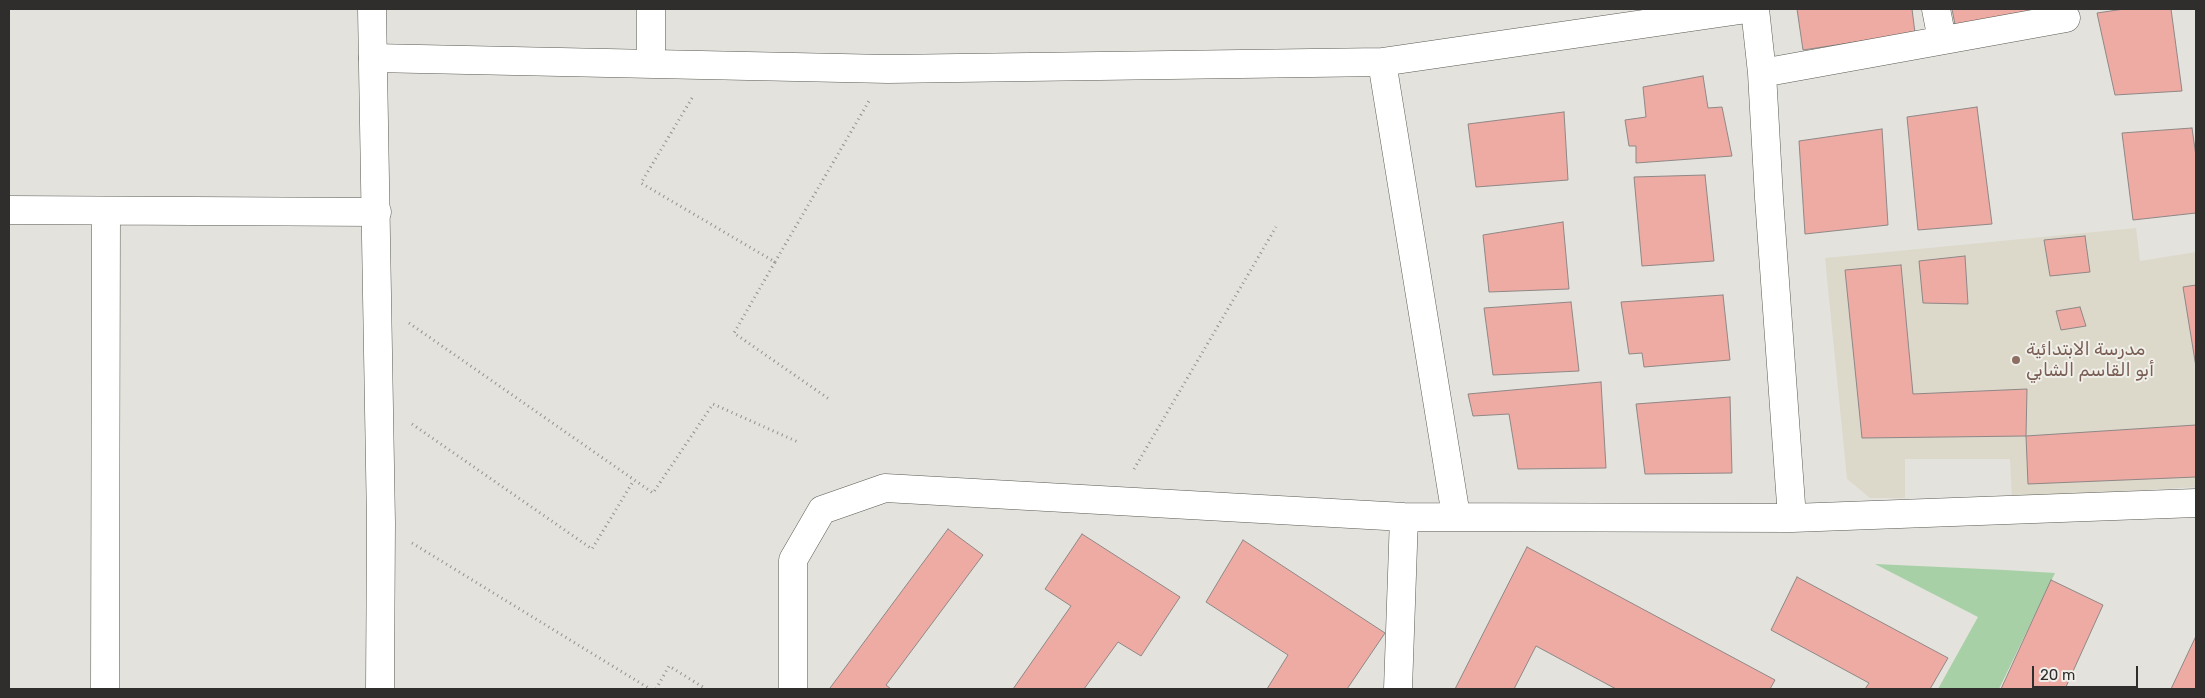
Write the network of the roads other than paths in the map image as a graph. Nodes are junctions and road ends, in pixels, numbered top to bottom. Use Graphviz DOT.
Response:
graph roads {
  1 [pos="372,9"];
  2 [pos="652,9"];
  3 [pos="1747,9"];
  4 [pos="1755,9"];
  5 [pos="1936,9"];
  6 [pos="2066,18"];
  7 [pos="1942,40"];
  8 [pos="373,58"];
  9 [pos="1382,62"];
  10 [pos="651,64"];
  11 [pos="1762,73"];
  12 [pos="9,210"];
  13 [pos="106,211"];
  14 [pos="377,212"];
  15 [pos="2196,503"];
  16 [pos="1456,516"];
  17 [pos="1404,517"];
  18 [pos="1792,518"];
  19 [pos="105,689"];
  20 [pos="380,689"];
  21 [pos="793,689"];
  22 [pos="1398,689"];
  1 -- 8 [label="street"];
  2 -- 10 [label="street"];
  3 -- 9 [label="street"];
  4 -- 11 [label="street"];
  5 -- 7 [label="street"];
  6 -- 7 [label="street"];
  7 -- 11 [label="street"];
  8 -- 10 [label="street"];
  8 -- 14 [label="street"];
  9 -- 10 [label="street"];
  9 -- 16 [label="street"];
  11 -- 18 [label="street"];
  12 -- 13 [label="street"];
  13 -- 14 [label="street"];
  13 -- 19 [label="street"];
  14 -- 20 [label="street"];
  15 -- 18 [label="street"];
  16 -- 17 [label="street"];
  16 -- 18 [label="street"];
  17 -- 21 [label="street"];
  17 -- 22 [label="street"];
}
